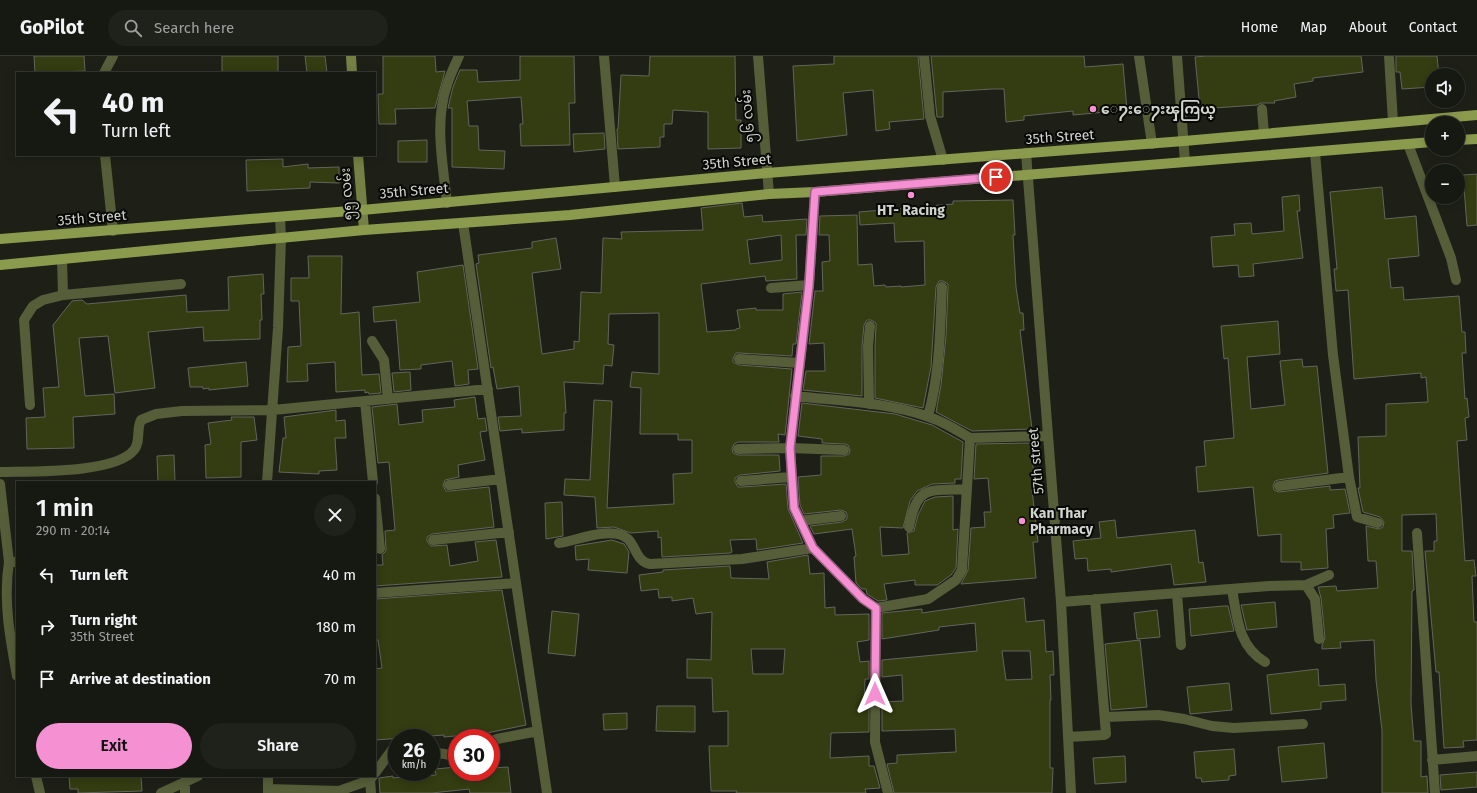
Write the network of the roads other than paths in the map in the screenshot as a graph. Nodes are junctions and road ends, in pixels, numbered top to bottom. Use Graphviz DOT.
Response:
graph roads {
  1 [pos="113,56"];
  2 [pos="351,56"];
  3 [pos="459,56"];
  4 [pos="604,56"];
  5 [pos="758,56"];
  6 [pos="924,56"];
  7 [pos="1139,56"];
  8 [pos="1177,56"];
  9 [pos="1389,56"];
  10 [pos="105,72"];
  11 [pos="352,72"];
  12 [pos="1262,109"];
  13 [pos="1477,115"];
  14 [pos="1393,122"];
  15 [pos="1264,134"];
  16 [pos="1477,139"];
  17 [pos="1465,140"];
  18 [pos="1184,141"];
  19 [pos="1425,143"];
  20 [pos="1152,144"];
  21 [pos="1408,144"];
  22 [pos="1316,153"];
  23 [pos="1026,154"];
  24 [pos="106,156"];
  25 [pos="358,156"];
  26 [pos="943,160"];
  27 [pos="1185,162"];
  28 [pos="767,174"];
  29 [pos="1027,174"];
  30 [pos="615,187"];
  31 [pos="815,192"];
  32 [pos="769,194"];
  33 [pos="447,202"];
  34 [pos="362,210"];
  35 [pos="280,217"];
  36 [pos="463,223"];
  37 [pos="364,230"];
  38 [pos="113,231"];
  39 [pos="281,238"];
  40 [pos="0,239"];
  41 [pos="62,259"];
  42 [pos="0,265"];
  43 [pos="1456,280"];
  44 [pos="181,284"];
  45 [pos="809,285"];
  46 [pos="942,287"];
  47 [pos="771,288"];
  48 [pos="63,295"];
  49 [pos="870,326"];
  50 [pos="372,341"];
  51 [pos="739,359"];
  52 [pos="800,363"];
  53 [pos="488,389"];
  54 [pos="795,396"];
  55 [pos="388,399"];
  56 [pos="365,401"];
  57 [pos="869,404"];
  58 [pos="30,405"];
  59 [pos="273,410"];
  60 [pos="928,416"];
  61 [pos="1048,436"];
  62 [pos="970,438"];
  63 [pos="790,448"];
  64 [pos="738,449"];
  65 [pos="844,450"];
  66 [pos="0,472"];
  67 [pos="1349,477"];
  68 [pos="791,478"];
  69 [pos="501,479"];
  70 [pos="267,481"];
  71 [pos="373,481"];
  72 [pos="741,481"];
  73 [pos="0,484"];
  74 [pos="449,485"];
  75 [pos="1279,486"];
  76 [pos="967,489"];
  77 [pos="376,508"];
  78 [pos="841,516"];
  79 [pos="800,521"];
  80 [pos="1378,523"];
  81 [pos="909,527"];
  82 [pos="509,532"];
  83 [pos="1417,533"];
  84 [pos="433,540"];
  85 [pos="559,543"];
  86 [pos="380,548"];
  87 [pos="813,548"];
  88 [pos="13,562"];
  89 [pos="1329,575"];
  90 [pos="516,583"];
  91 [pos="1306,585"];
  92 [pos="1232,589"];
  93 [pos="376,593"];
  94 [pos="1177,594"];
  95 [pos="1095,599"];
  96 [pos="1061,602"];
  97 [pos="876,608"];
  98 [pos="4,618"];
  99 [pos="1319,638"];
  100 [pos="1181,645"];
  101 [pos="1265,662"];
  102 [pos="16,672"];
  103 [pos="1104,716"];
  104 [pos="1303,724"];
  105 [pos="538,731"];
  106 [pos="1068,737"];
  107 [pos="500,738"];
  108 [pos="388,755"];
  109 [pos="1477,756"];
  110 [pos="1432,760"];
  111 [pos="376,771"];
  112 [pos="36,777"];
  113 [pos="195,777"];
  114 [pos="268,777"];
  115 [pos="370,777"];
  116 [pos="372,777"];
  117 [pos="185,781"];
  118 [pos="268,791"];
  119 [pos="40,793"];
  120 [pos="161,793"];
  121 [pos="185,793"];
  122 [pos="371,793"];
  123 [pos="547,793"];
  124 [pos="888,793"];
  125 [pos="1071,793"];
  126 [pos="1435,793"];
  1 -- 10 [label="street"];
  2 -- 11 [label="main road"];
  3 -- 33 [label="street"];
  4 -- 30 [label="street"];
  5 -- 28 [label="street, ၅၆ လမ်း"];
  6 -- 26 [label="street"];
  7 -- 20 [label="street"];
  8 -- 18 [label="street"];
  9 -- 14 [label="street"];
  12 -- 15 [label="street"];
  13 -- 14 [label="main road, 35th Street"];
  14 -- 15 [label="main road, 35th Street"];
  15 -- 18 [label="main road, 35th Street"];
  16 -- 17 [label="main road"];
  18 -- 20 [label="main road, 35th Street"];
  18 -- 27 [label="street"];
  19 -- 21 [label="main road"];
  20 -- 23 [label="main road, 35th Street"];
  21 -- 22 [label="main road"];
  21 -- 43 [label="street"];
  22 -- 27 [label="main road"];
  22 -- 67 [label="street"];
  23 -- 26 [label="main road, 35th Street"];
  23 -- 29 [label="street, 57th street"];
  24 -- 38 [label="street"];
  25 -- 34 [label="main road, ၅၅ လမ်း"];
  26 -- 28 [label="main road, 35th Street"];
  27 -- 29 [label="main road"];
  28 -- 30 [label="main road, 35th Street"];
  28 -- 32 [label="street, ၅၆ လမ်း"];
  29 -- 31 [label="main road"];
  29 -- 61 [label="street, 57th street"];
  30 -- 33 [label="main road, 35th Street"];
  31 -- 32 [label="main road"];
  31 -- 45 [label="street"];
  32 -- 36 [label="main road"];
  33 -- 34 [label="main road, 35th Street"];
  34 -- 35 [label="main road, 35th Street"];
  34 -- 37 [label="main road, ၅၅ လမ်း"];
  35 -- 38 [label="main road, 35th Street"];
  35 -- 39 [label="street"];
  36 -- 37 [label="main road"];
  36 -- 53 [label="street"];
  37 -- 39 [label="main road"];
  38 -- 40 [label="main road, 35th Street"];
  39 -- 41 [label="main road"];
  39 -- 59 [label="street"];
  41 -- 42 [label="main road"];
  41 -- 48 [label="street"];
  44 -- 48 [label="street"];
  45 -- 47 [label="street"];
  45 -- 52 [label="street"];
  46 -- 60 [label="street"];
  48 -- 58 [label="street"];
  49 -- 57 [label="street"];
  50 -- 55 [label="street"];
  51 -- 52 [label="street"];
  52 -- 54 [label="street"];
  53 -- 55 [label="street"];
  53 -- 69 [label="street"];
  54 -- 57 [label="street"];
  54 -- 63 [label="street"];
  55 -- 56 [label="street"];
  56 -- 59 [label="street"];
  56 -- 71 [label="street"];
  57 -- 60 [label="street"];
  59 -- 66 [label="street"];
  59 -- 70 [label="street"];
  60 -- 62 [label="street"];
  61 -- 62 [label="street"];
  61 -- 96 [label="street, 57th street"];
  62 -- 76 [label="street"];
  63 -- 64 [label="street"];
  63 -- 65 [label="street"];
  63 -- 68 [label="street"];
  67 -- 75 [label="street"];
  67 -- 80 [label="street"];
  68 -- 72 [label="street"];
  68 -- 79 [label="street"];
  69 -- 74 [label="street"];
  69 -- 82 [label="street"];
  73 -- 88 [label="street"];
  76 -- 81 [label="street"];
  76 -- 97 [label="street"];
  77 -- 86 [label="street"];
  78 -- 79 [label="street"];
  79 -- 87 [label="street"];
  82 -- 84 [label="street"];
  82 -- 90 [label="street"];
  83 -- 110 [label="street"];
  85 -- 87 [label="street"];
  87 -- 97 [label="street"];
  88 -- 98 [label="street"];
  89 -- 91 [label="street"];
  90 -- 93 [label="street"];
  90 -- 105 [label="street"];
  91 -- 92 [label="street"];
  91 -- 99 [label="street"];
  92 -- 94 [label="street"];
  92 -- 101 [label="street"];
  94 -- 95 [label="street"];
  94 -- 100 [label="street"];
  95 -- 96 [label="street"];
  95 -- 103 [label="street"];
  96 -- 106 [label="street, 57th street"];
  97 -- 124 [label="street"];
  98 -- 102 [label="street"];
  103 -- 104 [label="street"];
  103 -- 106 [label="street"];
  105 -- 107 [label="street"];
  105 -- 123 [label="street"];
  106 -- 125 [label="street, 57th street"];
  108 -- 111 [label="street"];
  109 -- 110 [label="street"];
  110 -- 126 [label="street"];
  112 -- 119 [label="street"];
  113 -- 117 [label="street"];
  114 -- 118 [label="street"];
  115 -- 118 [label="street"];
  116 -- 122 [label="street"];
  117 -- 120 [label="street"];
  117 -- 121 [label="street"];
}
